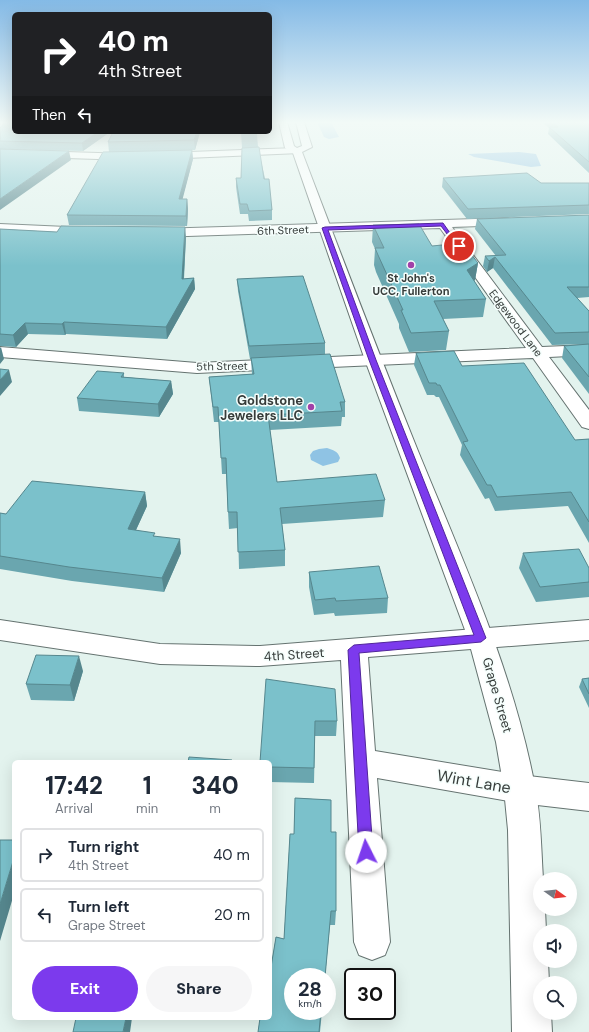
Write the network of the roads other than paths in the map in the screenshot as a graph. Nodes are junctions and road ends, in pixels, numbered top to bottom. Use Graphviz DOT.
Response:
graph roads {
  1 [pos="304,170"];
  2 [pos="521,221"];
  3 [pos="443,224"];
  4 [pos="0,228"];
  5 [pos="325,228"];
  6 [pos="102,232"];
  7 [pos="147,233"];
  8 [pos="589,350"];
  9 [pos="0,352"];
  10 [pos="538,352"];
  11 [pos="373,360"];
  12 [pos="589,423"];
  13 [pos="0,630"];
  14 [pos="589,630"];
  15 [pos="481,638"];
  16 [pos="354,650"];
  17 [pos="360,762"];
  18 [pos="520,789"];
  19 [pos="589,797"];
  20 [pos="372,942"];
  21 [pos="532,1032"];
  1 -- 5 [label="street, Grape Street"];
  2 -- 3 [label="street, 6th Street"];
  3 -- 5 [label="street, 6th Street"];
  3 -- 10 [label="street, Edgewood Lane"];
  4 -- 6 [label="street"];
  5 -- 7 [label="street, 6th Street"];
  5 -- 11 [label="street, Grape Street"];
  8 -- 10 [label="street, 5th Street"];
  9 -- 11 [label="street, 5th Street"];
  10 -- 11 [label="street, 5th Street"];
  10 -- 12 [label="street, Edgewood Lane"];
  11 -- 15 [label="street, Grape Street"];
  13 -- 16 [label="street, 4th Street"];
  14 -- 15 [label="street, 4th Street"];
  15 -- 16 [label="street, 4th Street"];
  15 -- 18 [label="street, Grape Street"];
  16 -- 17 [label="street"];
  17 -- 18 [label="street, Wint Lane"];
  17 -- 20 [label="street"];
  18 -- 19 [label="street, Wint Lane"];
  18 -- 21 [label="street, Grape Street"];
}
